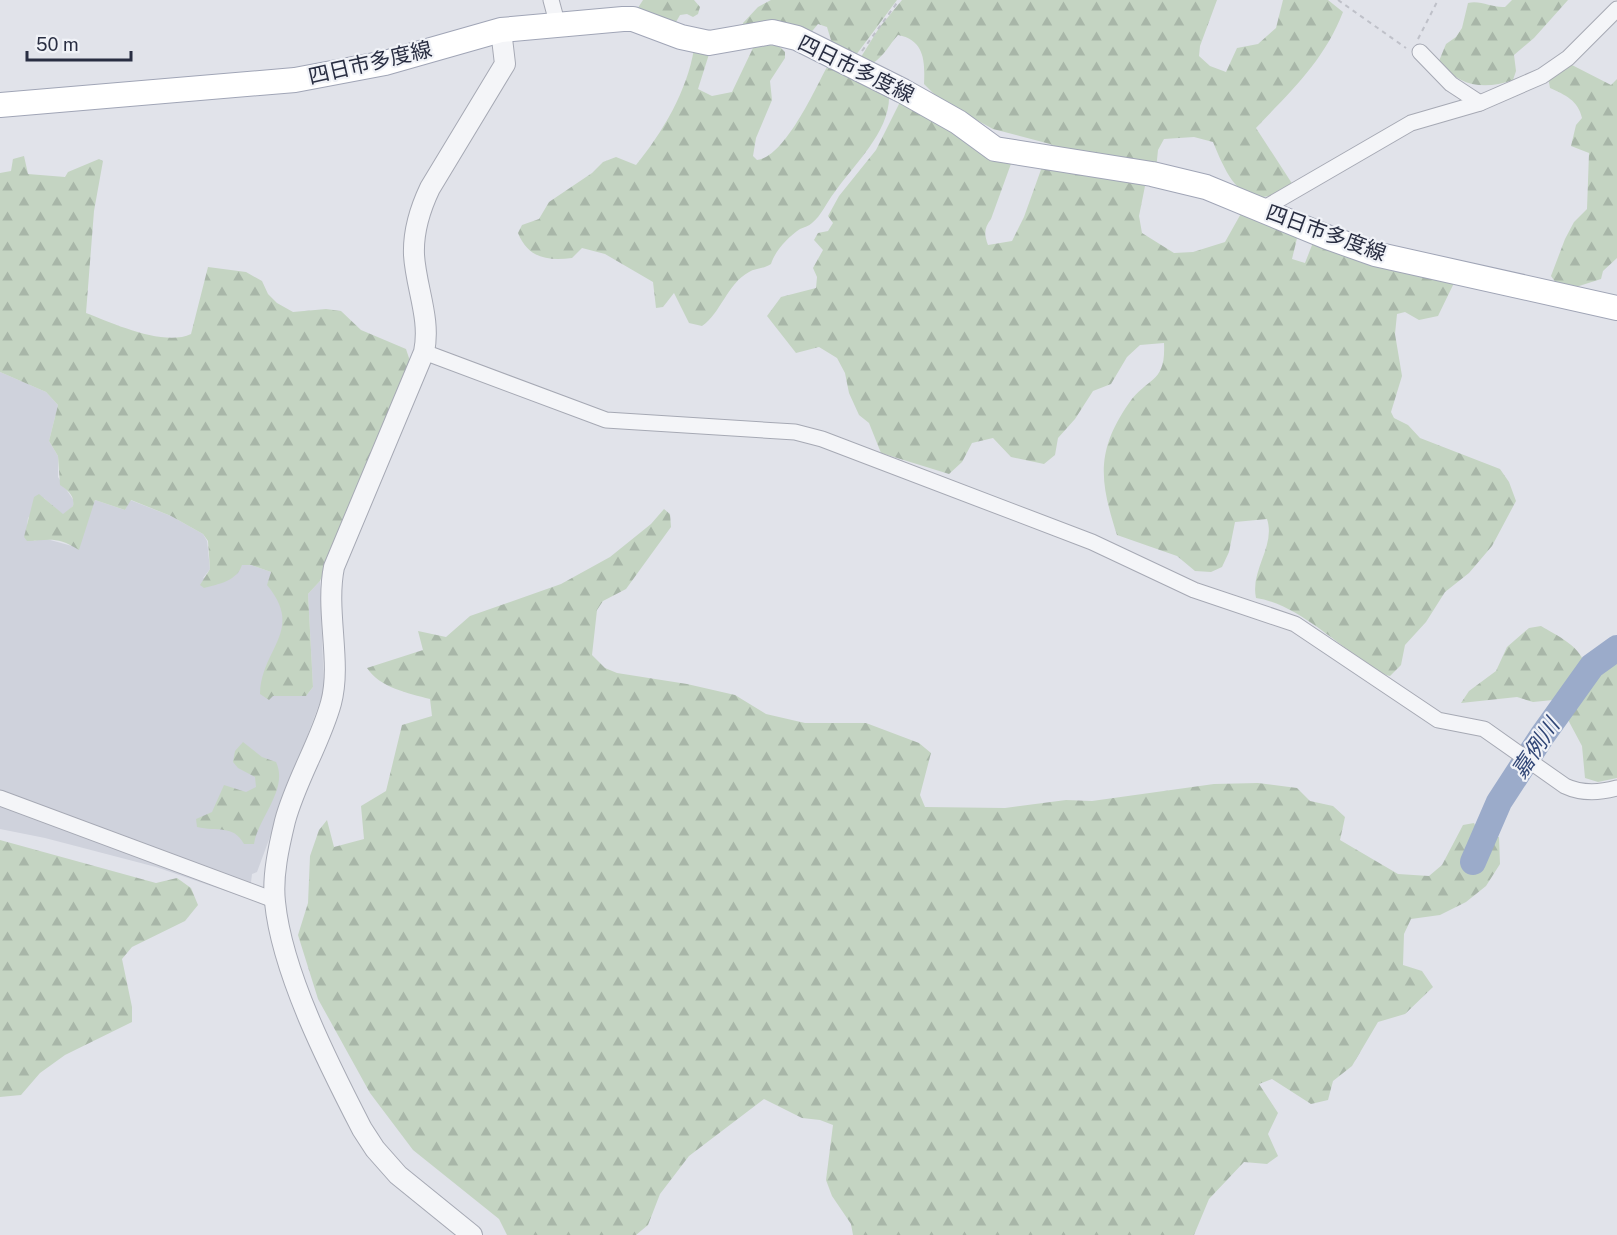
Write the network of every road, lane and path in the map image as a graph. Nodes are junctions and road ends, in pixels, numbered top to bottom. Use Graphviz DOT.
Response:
graph roads {
  1 [pos="551,0"];
  2 [pos="899,0"];
  3 [pos="1338,0"];
  4 [pos="1438,0"];
  5 [pos="1617,9"];
  6 [pos="558,26"];
  7 [pos="501,30"];
  8 [pos="1420,52"];
  9 [pos="853,66"];
  10 [pos="1480,103"];
  11 [pos="0,105"];
  12 [pos="1261,210"];
  13 [pos="1617,308"];
  14 [pos="424,352"];
  15 [pos="1617,788"];
  16 [pos="0,798"];
  17 [pos="274,900"];
  18 [pos="472,1235"];
  1 -- 6 [label="street"];
  2 -- 9 [label="path"];
  3 -- 8 [label="path"];
  4 -- 8 [label="path"];
  5 -- 10 [label="street"];
  6 -- 7 [label="main road, 四日市多度線"];
  6 -- 9 [label="main road, 四日市多度線"];
  7 -- 11 [label="main road, 四日市多度線"];
  7 -- 14 [label="street"];
  8 -- 10 [label="street"];
  9 -- 12 [label="main road, 四日市多度線"];
  10 -- 12 [label="street"];
  12 -- 13 [label="main road, 四日市多度線"];
  14 -- 15 [label="street"];
  14 -- 17 [label="street"];
  16 -- 17 [label="street"];
  17 -- 18 [label="street"];
}
